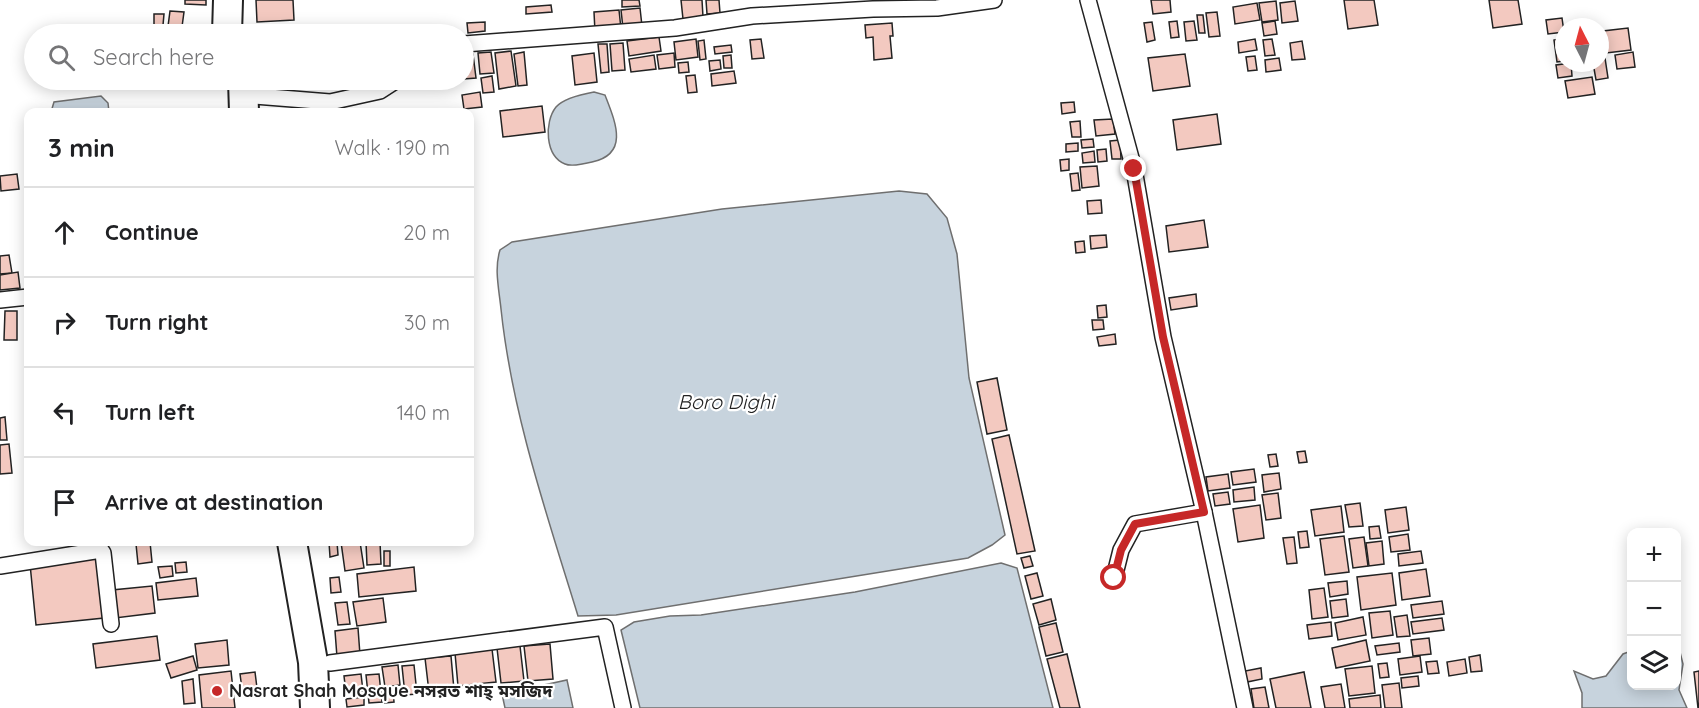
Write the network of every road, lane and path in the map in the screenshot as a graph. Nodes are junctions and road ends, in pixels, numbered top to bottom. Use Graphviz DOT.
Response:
graph roads {
  1 [pos="228,0"];
  2 [pos="246,0"];
  3 [pos="994,0"];
  4 [pos="1088,0"];
  5 [pos="227,24"];
  6 [pos="245,24"];
  7 [pos="474,43"];
  8 [pos="381,90"];
  9 [pos="237,96"];
  10 [pos="24,297"];
  11 [pos="0,300"];
  12 [pos="1204,512"];
  13 [pos="293,546"];
  14 [pos="312,546"];
  15 [pos="0,566"];
  16 [pos="1114,578"];
  17 [pos="111,624"];
  18 [pos="330,663"];
  19 [pos="315,708"];
  20 [pos="332,708"];
  21 [pos="623,708"];
  22 [pos="1245,708"];
  1 -- 5 [label="highway"];
  2 -- 6 [label="highway"];
  3 -- 7 [label="street"];
  4 -- 12 [label="street"];
  8 -- 9 [label="street"];
  10 -- 11 [label="street"];
  12 -- 16 [label="street"];
  12 -- 22 [label="street"];
  13 -- 19 [label="highway"];
  14 -- 18 [label="highway"];
  15 -- 17 [label="street"];
  18 -- 20 [label="highway"];
  18 -- 21 [label="street"];
}
